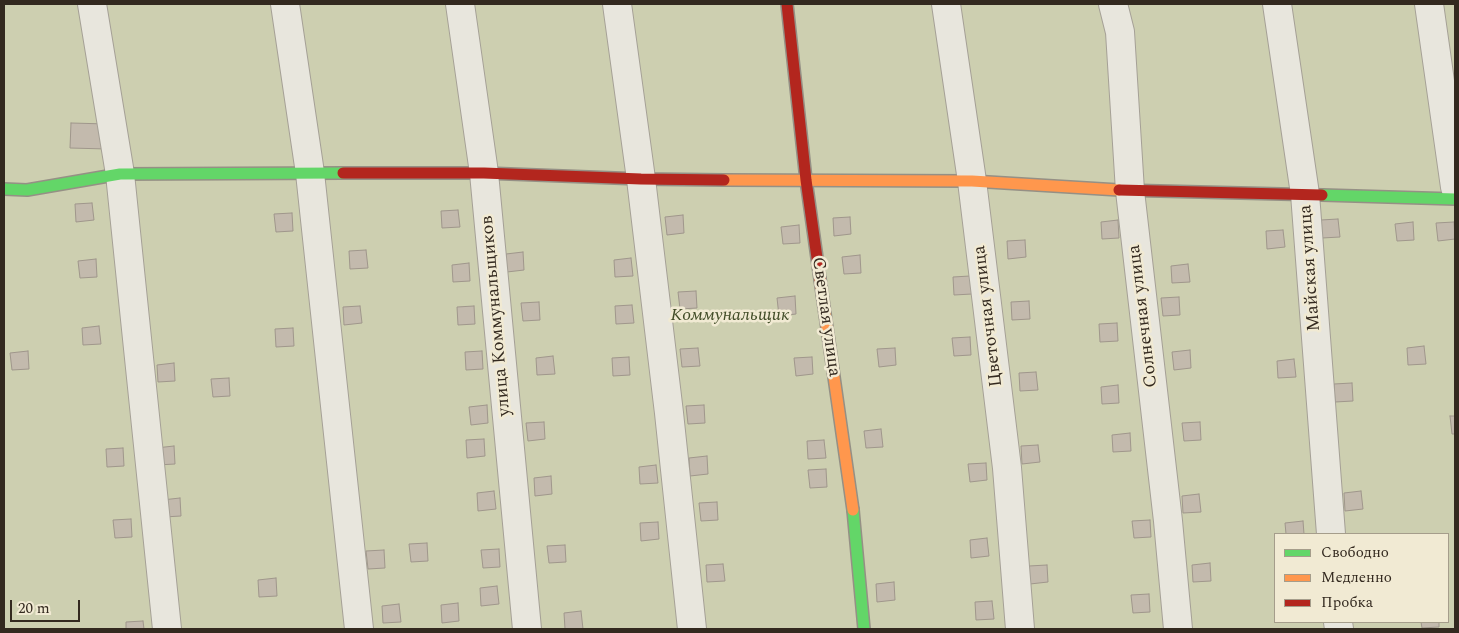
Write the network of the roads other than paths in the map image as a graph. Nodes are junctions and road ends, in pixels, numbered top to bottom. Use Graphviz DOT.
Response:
graph roads {
  1 [pos="92,4"];
  2 [pos="286,4"];
  3 [pos="460,4"];
  4 [pos="617,4"];
  5 [pos="787,4"];
  6 [pos="946,4"];
  7 [pos="1113,4"];
  8 [pos="1276,4"];
  9 [pos="1429,4"];
  10 [pos="310,173"];
  11 [pos="484,173"];
  12 [pos="120,174"];
  13 [pos="641,179"];
  14 [pos="806,180"];
  15 [pos="972,181"];
  16 [pos="1455,187"];
  17 [pos="4,189"];
  18 [pos="1130,191"];
  19 [pos="1305,194"];
  20 [pos="1455,199"];
  21 [pos="1331,533"];
  22 [pos="166,629"];
  23 [pos="359,629"];
  24 [pos="528,629"];
  25 [pos="692,629"];
  26 [pos="864,629"];
  27 [pos="1020,629"];
  28 [pos="1178,629"];
  1 -- 12 [label="street"];
  2 -- 10 [label="street"];
  3 -- 11 [label="street, улица Коммунальщиков"];
  4 -- 13 [label="street"];
  5 -- 14 [label="street, Светлая улица"];
  6 -- 15 [label="street, Цветочная улица"];
  7 -- 18 [label="street, Солнечная улица"];
  8 -- 19 [label="street, Майская улица"];
  9 -- 16 [label="street"];
  10 -- 11 [label="street"];
  10 -- 12 [label="street"];
  10 -- 23 [label="street"];
  11 -- 13 [label="street"];
  11 -- 24 [label="street, улица Коммунальщиков"];
  12 -- 17 [label="street"];
  12 -- 22 [label="street"];
  13 -- 14 [label="street"];
  13 -- 25 [label="street"];
  14 -- 15 [label="street"];
  14 -- 26 [label="street, Светлая улица"];
  15 -- 18 [label="street"];
  15 -- 27 [label="street, Цветочная улица"];
  18 -- 19 [label="street"];
  18 -- 28 [label="street, Солнечная улица"];
  19 -- 20 [label="street"];
  19 -- 21 [label="street, Майская улица"];
}
